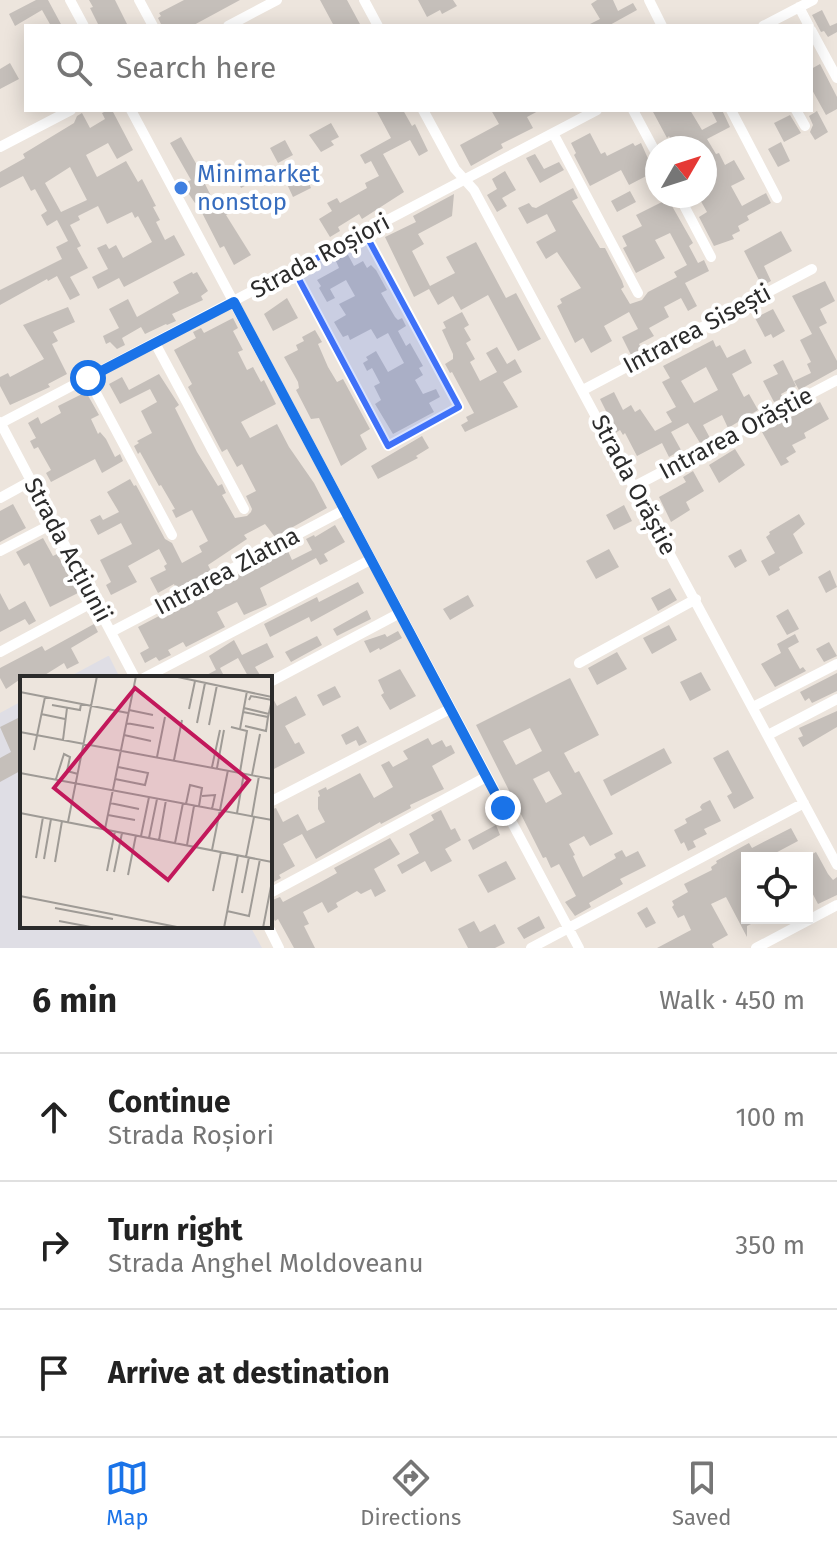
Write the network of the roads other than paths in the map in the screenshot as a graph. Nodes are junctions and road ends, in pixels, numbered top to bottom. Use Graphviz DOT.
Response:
graph roads {
  1 [pos="70,0"];
  2 [pos="139,0"];
  3 [pos="277,0"];
  4 [pos="364,0"];
  5 [pos="649,0"];
  6 [pos="813,0"];
  7 [pos="799,7"];
  8 [pos="83,24"];
  9 [pos="152,24"];
  10 [pos="232,24"];
  11 [pos="377,24"];
  12 [pos="661,24"];
  13 [pos="767,24"];
  14 [pos="808,24"];
  15 [pos="813,34"];
  16 [pos="837,78"];
  17 [pos="67,112"];
  18 [pos="132,112"];
  19 [pos="424,112"];
  20 [pos="593,112"];
  21 [pos="634,112"];
  22 [pos="732,112"];
  23 [pos="797,112"];
  24 [pos="805,126"];
  25 [pos="553,133"];
  26 [pos="647,136"];
  27 [pos="0,147"];
  28 [pos="464,179"];
  29 [pos="777,198"];
  30 [pos="685,208"];
  31 [pos="365,233"];
  32 [pos="711,257"];
  33 [pos="812,269"];
  34 [pos="294,270"];
  35 [pos="638,293"];
  36 [pos="234,302"];
  37 [pos="155,343"];
  38 [pos="88,378"];
  39 [pos="837,380"];
  40 [pos="583,390"];
  41 [pos="0,423"];
  42 [pos="31,481"];
  43 [pos="635,486"];
  44 [pos="0,498"];
  45 [pos="244,509"];
  46 [pos="344,510"];
  47 [pos="54,523"];
  48 [pos="172,535"];
  49 [pos="0,551"];
  50 [pos="370,560"];
  51 [pos="696,599"];
  52 [pos="95,601"];
  53 [pos="398,614"];
  54 [pos="111,632"];
  55 [pos="0,652"];
  56 [pos="579,663"];
  57 [pos="837,664"];
  58 [pos="134,676"];
  59 [pos="148,676"];
  60 [pos="272,681"];
  61 [pos="837,699"];
  62 [pos="753,707"];
  63 [pos="450,709"];
  64 [pos="768,735"];
  65 [pos="486,777"];
  66 [pos="272,801"];
  67 [pos="804,803"];
  68 [pos="837,865"];
  69 [pos="272,892"];
  70 [pos="837,905"];
  71 [pos="269,928"];
  72 [pos="568,928"];
  73 [pos="279,948"];
  74 [pos="531,948"];
  75 [pos="579,948"];
  76 [pos="756,948"];
  1 -- 8 [label="street"];
  2 -- 9 [label="street"];
  3 -- 10 [label="street"];
  4 -- 11 [label="street"];
  5 -- 12 [label="street"];
  6 -- 7 [label="street"];
  7 -- 13 [label="street"];
  7 -- 14 [label="street"];
  15 -- 16 [label="street"];
  17 -- 27 [label="street"];
  18 -- 36 [label="street"];
  19 -- 28 [label="street, Strada Orăștie"];
  20 -- 25 [label="street, Strada Roșiori"];
  21 -- 26 [label="street"];
  22 -- 29 [label="street"];
  23 -- 24 [label="street"];
  25 -- 28 [label="street, Strada Roșiori"];
  25 -- 35 [label="street"];
  28 -- 31 [label="street, Strada Roșiori"];
  28 -- 40 [label="street, Strada Orăștie"];
  30 -- 32 [label="street"];
  31 -- 34 [label="street, Strada Roșiori"];
  31 -- 34 [label="street"];
  33 -- 40 [label="street, Intrarea Sisești"];
  34 -- 36 [label="street, Strada Roșiori"];
  36 -- 37 [label="street, Strada Roșiori"];
  36 -- 46 [label="street"];
  37 -- 38 [label="street, Strada Roșiori"];
  37 -- 45 [label="street"];
  38 -- 41 [label="street, Strada Roșiori"];
  38 -- 48 [label="street"];
  39 -- 43 [label="street, Intrarea Orăștie"];
  40 -- 43 [label="street, Strada Orăștie"];
  41 -- 42 [label="street, Strada Acțiunii"];
  42 -- 44 [label="street"];
  42 -- 47 [label="street, Strada Acțiunii"];
  43 -- 51 [label="street, Strada Orăștie"];
  46 -- 50 [label="street"];
  46 -- 54 [label="street, Intrarea Zlatna"];
  47 -- 49 [label="street"];
  47 -- 52 [label="street, Strada Acțiunii"];
  50 -- 53 [label="street"];
  50 -- 59 [label="street"];
  51 -- 56 [label="street"];
  51 -- 62 [label="street, Strada Orăștie"];
  52 -- 54 [label="street, Strada Acțiunii"];
  52 -- 55 [label="street"];
  53 -- 60 [label="street"];
  53 -- 63 [label="street"];
  54 -- 58 [label="street, Strada Acțiunii"];
  57 -- 62 [label="street"];
  61 -- 64 [label="street"];
  62 -- 64 [label="street, Strada Orăștie"];
  63 -- 65 [label="street"];
  63 -- 66 [label="street"];
  64 -- 67 [label="street, Strada Orăștie"];
  65 -- 69 [label="street"];
  65 -- 72 [label="street"];
  67 -- 68 [label="street, Strada Orăștie"];
  67 -- 72 [label="street"];
  70 -- 76 [label="street"];
  71 -- 73 [label="street"];
  72 -- 74 [label="street"];
  72 -- 75 [label="street"];
}
